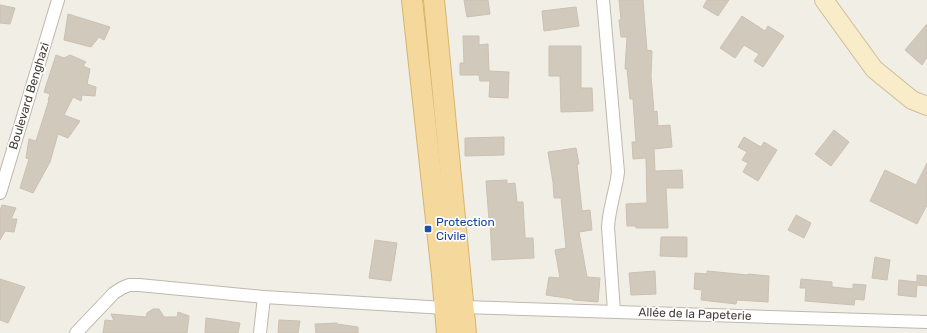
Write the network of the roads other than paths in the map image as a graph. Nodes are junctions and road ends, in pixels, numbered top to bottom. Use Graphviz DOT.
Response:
graph roads {
  1 [pos="58,0"];
  2 [pos="412,0"];
  3 [pos="434,0"];
  4 [pos="603,0"];
  5 [pos="824,0"];
  6 [pos="927,106"];
  7 [pos="0,193"];
  8 [pos="264,297"];
  9 [pos="454,308"];
  10 [pos="614,311"];
  11 [pos="927,322"];
  12 [pos="76,333"];
  13 [pos="260,333"];
  14 [pos="447,333"];
  15 [pos="466,333"];
  1 -- 7 [label="street, Boulevard Benghazi"];
  2 -- 9 [label="main road"];
  3 -- 9 [label="main road"];
  4 -- 10 [label="street"];
  5 -- 6 [label="main road"];
  8 -- 9 [label="street, Allée de la Papeterie"];
  8 -- 12 [label="street, Allée de la Papeterie"];
  8 -- 13 [label="street"];
  9 -- 10 [label="street, Allée de la Papeterie"];
  9 -- 14 [label="main road"];
  9 -- 15 [label="main road"];
  10 -- 11 [label="street, Allée de la Papeterie"];
}
